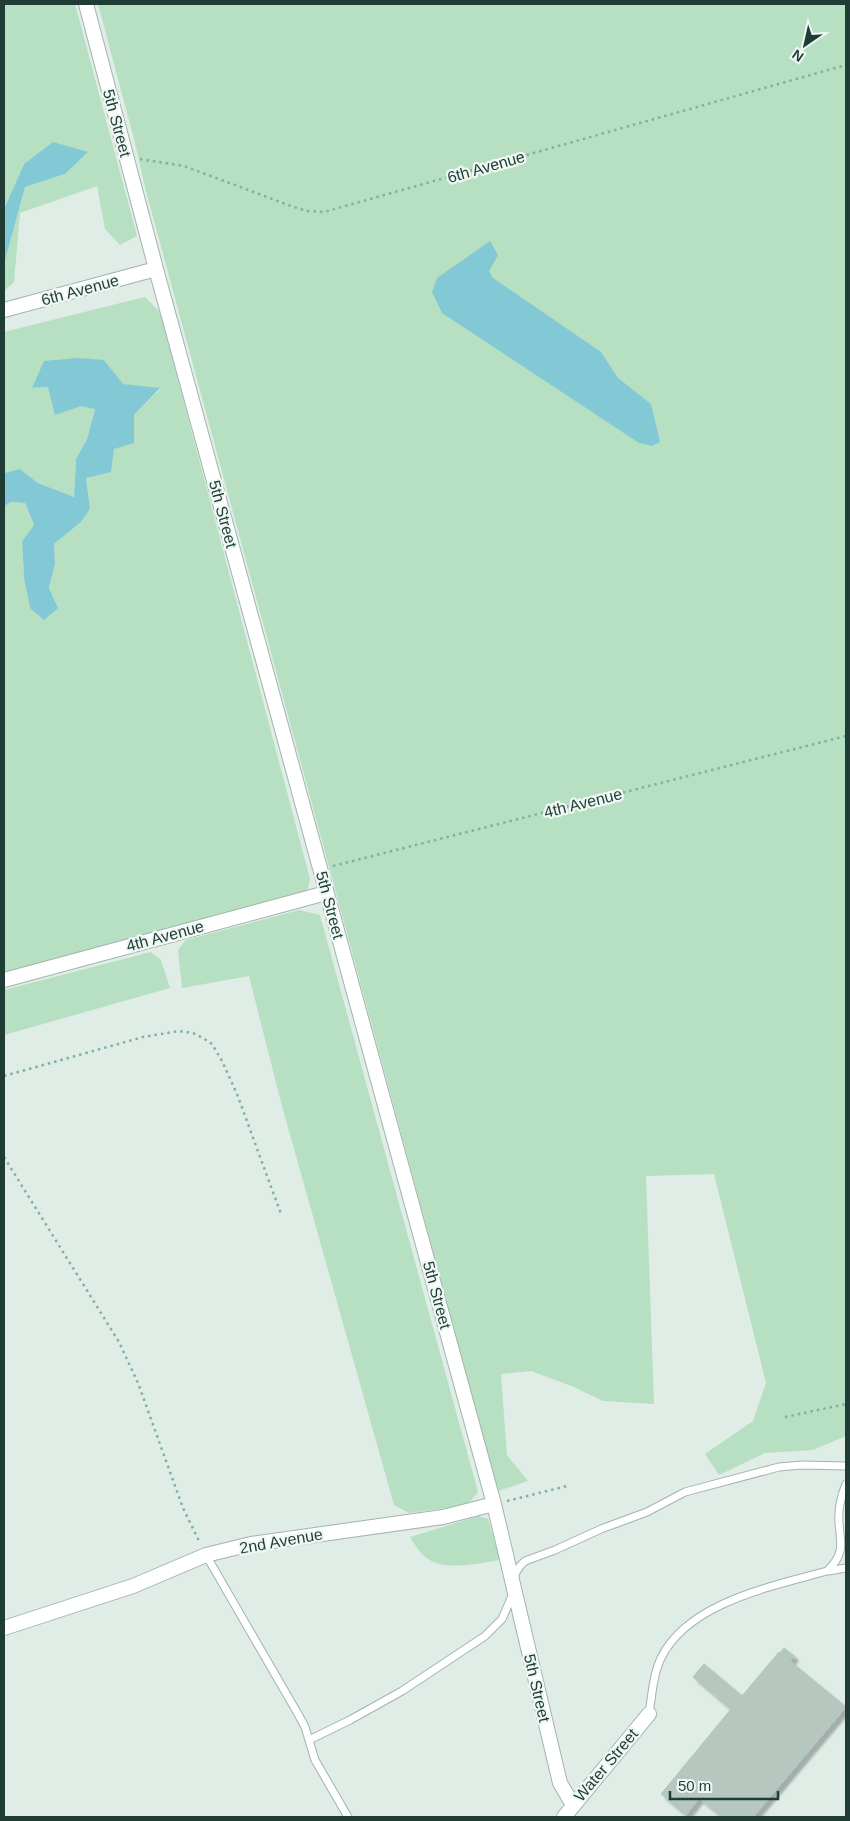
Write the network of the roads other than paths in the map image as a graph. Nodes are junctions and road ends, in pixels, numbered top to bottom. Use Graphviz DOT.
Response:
graph roads {
  1 [pos="86,4"];
  2 [pos="156,269"];
  3 [pos="4,310"];
  4 [pos="326,893"];
  5 [pos="4,980"];
  6 [pos="846,1466"];
  7 [pos="846,1484"];
  8 [pos="494,1504"];
  9 [pos="206,1555"];
  10 [pos="846,1568"];
  11 [pos="827,1571"];
  12 [pos="514,1588"];
  13 [pos="4,1628"];
  14 [pos="650,1714"];
  15 [pos="309,1740"];
  16 [pos="573,1804"];
  17 [pos="348,1817"];
  18 [pos="564,1817"];
  1 -- 2 [label="street, 5th Street"];
  2 -- 3 [label="street, 6th Avenue"];
  2 -- 4 [label="street, 5th Street"];
  4 -- 5 [label="street, 4th Avenue"];
  4 -- 8 [label="street, 5th Street"];
  6 -- 12 [label="lane"];
  7 -- 11 [label="lane"];
  8 -- 9 [label="street, 2nd Avenue"];
  8 -- 12 [label="street, 5th Street"];
  9 -- 13 [label="street, 2nd Avenue"];
  9 -- 15 [label="lane"];
  10 -- 11 [label="lane"];
  11 -- 14 [label="lane"];
  12 -- 15 [label="lane"];
  12 -- 16 [label="street, 5th Street"];
  14 -- 16 [label="street, Water Street"];
  15 -- 17 [label="lane"];
  16 -- 18 [label="street, Water Street"];
}
